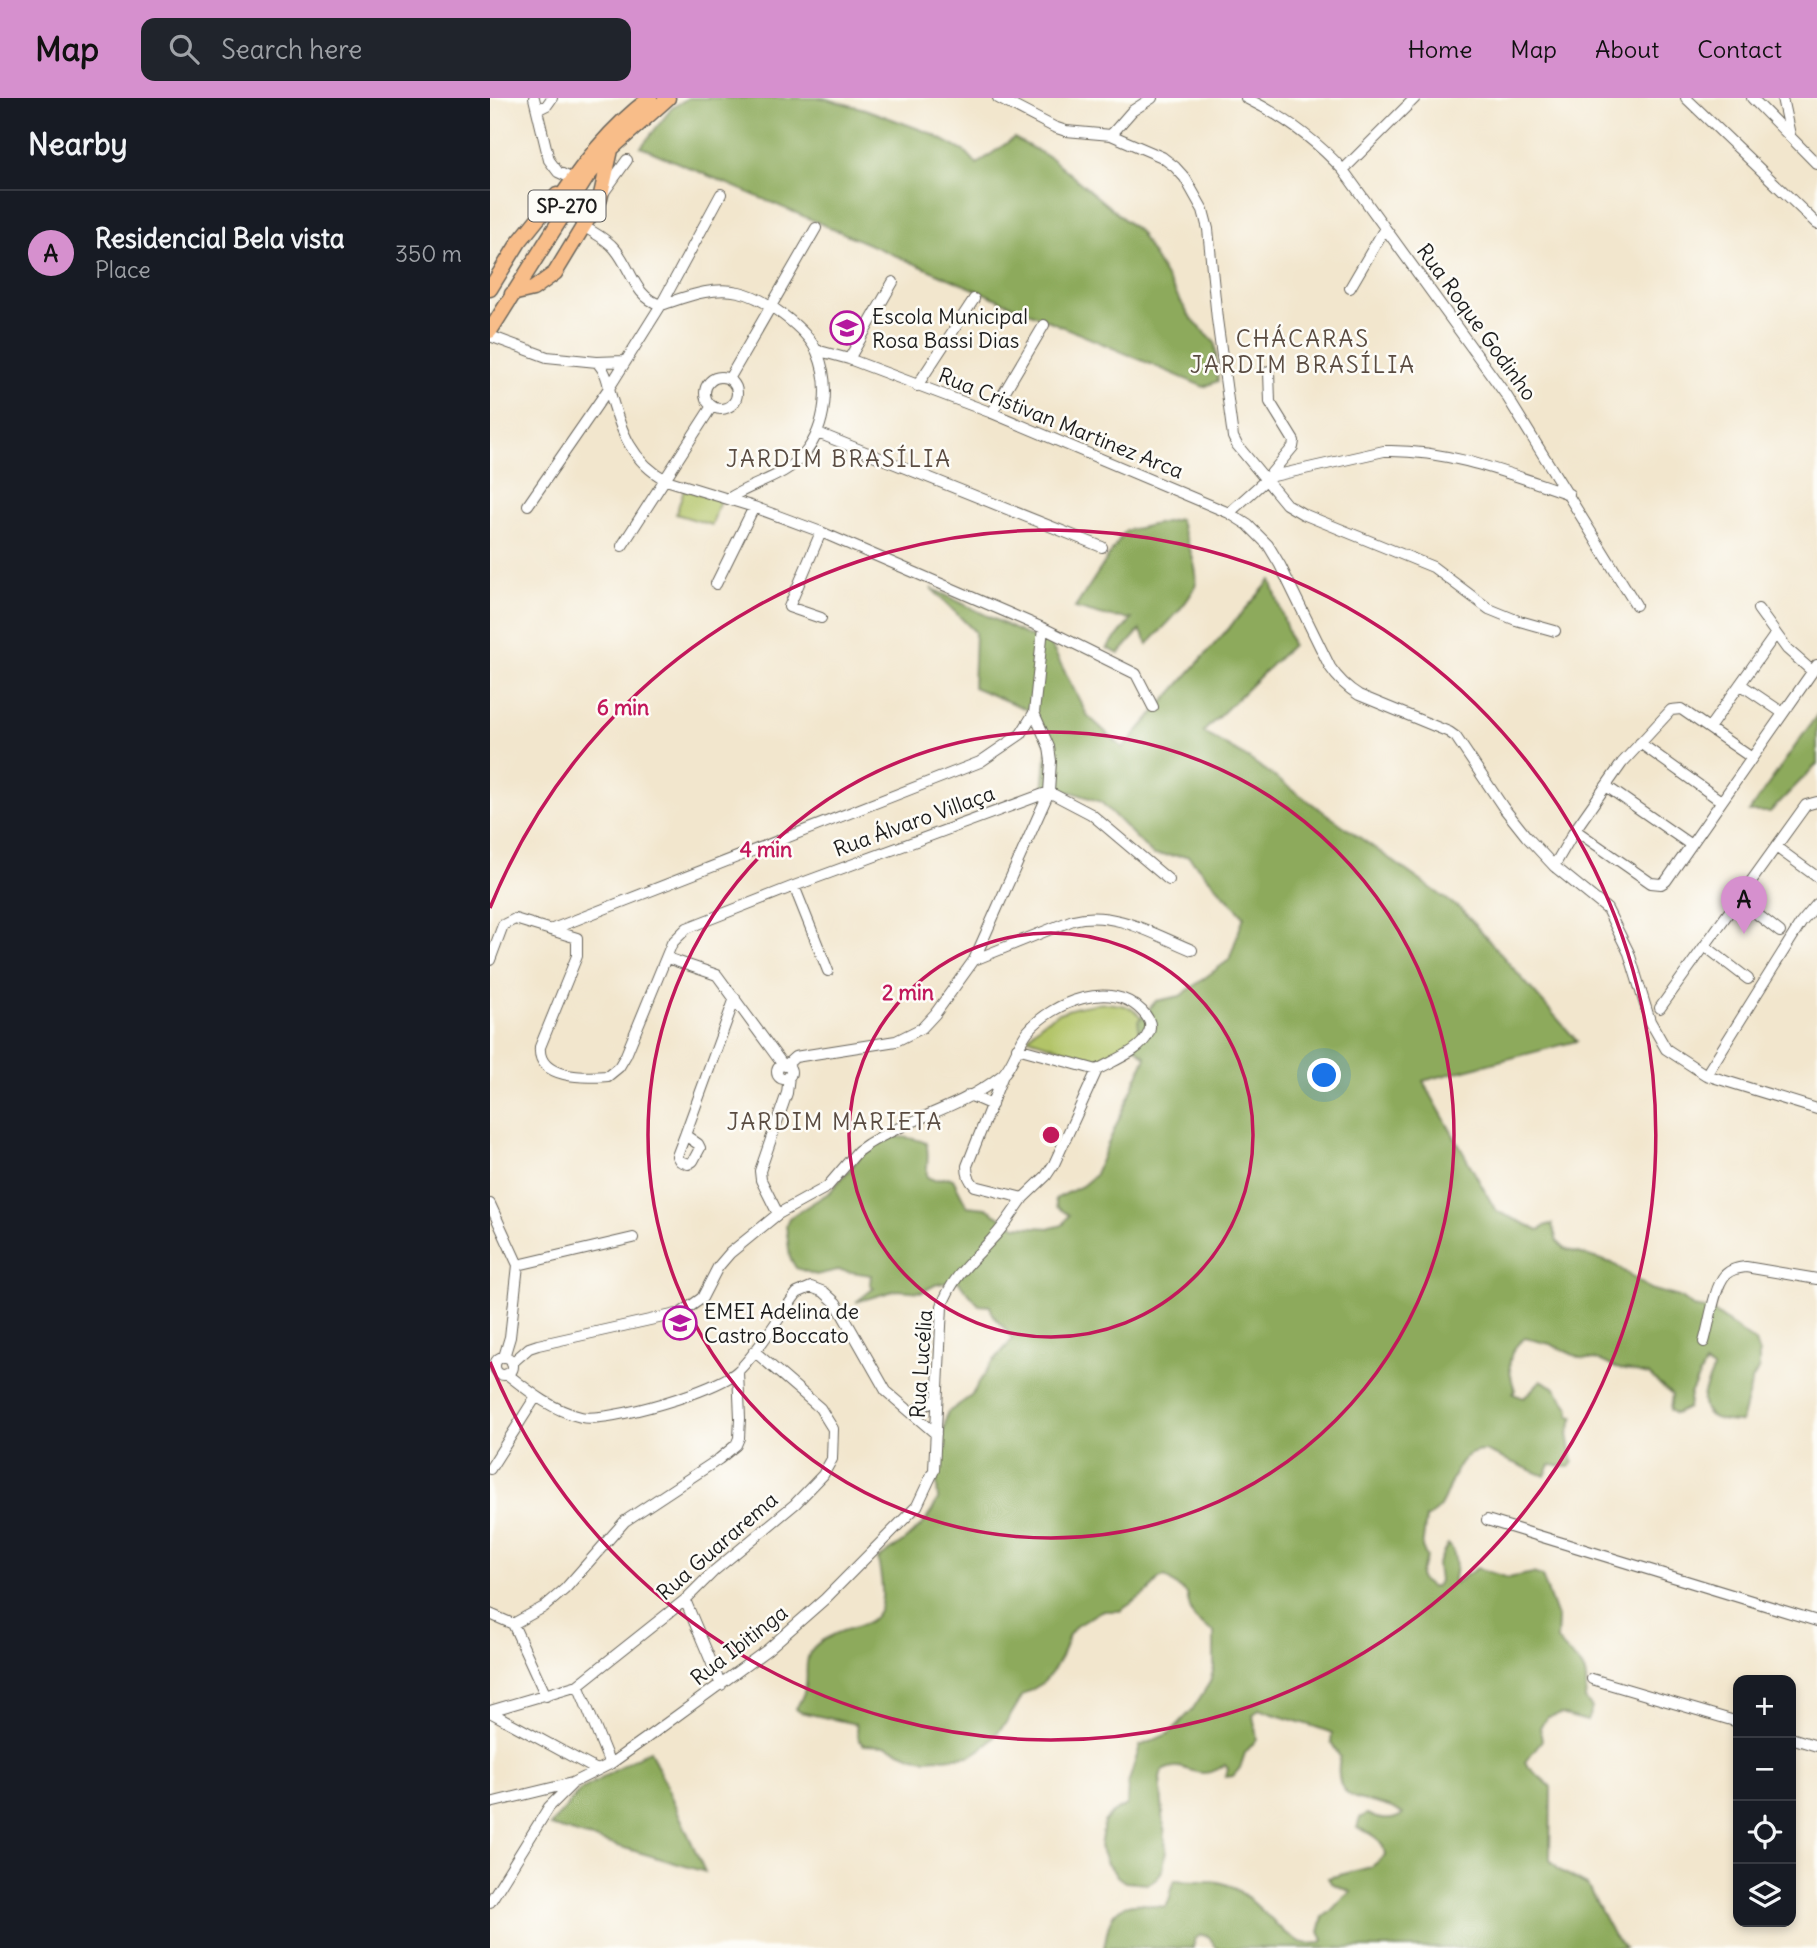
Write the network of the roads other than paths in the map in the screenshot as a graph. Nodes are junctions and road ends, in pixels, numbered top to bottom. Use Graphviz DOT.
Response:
graph roads {
  1 [pos="534,98"];
  2 [pos="552,98"];
  3 [pos="650,98"];
  4 [pos="668,98"];
  5 [pos="998,98"];
  6 [pos="1152,98"];
  7 [pos="1246,98"];
  8 [pos="1415,98"];
  9 [pos="1686,98"];
  10 [pos="1752,98"];
  11 [pos="1782,98"];
  12 [pos="537,110"];
  13 [pos="1111,135"];
  14 [pos="1791,137"];
  15 [pos="611,149"];
  16 [pos="627,160"];
  17 [pos="1817,164"];
  18 [pos="1343,170"];
  19 [pos="573,179"];
  20 [pos="721,194"];
  21 [pos="600,198"];
  22 [pos="1817,223"];
  23 [pos="583,226"];
  24 [pos="816,228"];
  25 [pos="1385,228"];
  26 [pos="894,282"];
  27 [pos="1350,288"];
  28 [pos="490,289"];
  29 [pos="512,294"];
  30 [pos="974,299"];
  31 [pos="661,305"];
  32 [pos="772,306"];
  33 [pos="490,311"];
  34 [pos="1044,324"];
  35 [pos="490,333"];
  36 [pos="817,350"];
  37 [pos="849,359"];
  38 [pos="624,361"];
  39 [pos="597,362"];
  40 [pos="1269,371"];
  41 [pos="729,379"];
  42 [pos="917,386"];
  43 [pos="609,388"];
  44 [pos="712,406"];
  45 [pos="992,413"];
  46 [pos="818,433"];
  47 [pos="1267,478"];
  48 [pos="666,480"];
  49 [pos="1569,494"];
  50 [pos="728,499"];
  51 [pos="528,505"];
  52 [pos="754,508"];
  53 [pos="1229,513"];
  54 [pos="821,532"];
  55 [pos="622,547"];
  56 [pos="1102,547"];
  57 [pos="716,584"];
  58 [pos="1636,605"];
  59 [pos="1758,609"];
  60 [pos="821,618"];
  61 [pos="1043,628"];
  62 [pos="1555,631"];
  63 [pos="1775,635"];
  64 [pos="1815,668"];
  65 [pos="1740,684"];
  66 [pos="1153,707"];
  67 [pos="1034,713"];
  68 [pos="1783,713"];
  69 [pos="1709,728"];
  70 [pos="1640,743"];
  71 [pos="1752,758"];
  72 [pos="1606,786"];
  73 [pos="1049,792"];
  74 [pos="1721,802"];
  75 [pos="1817,802"];
  76 [pos="1575,830"];
  77 [pos="1691,845"];
  78 [pos="1776,847"];
  79 [pos="1554,866"];
  80 [pos="1817,877"];
  81 [pos="1169,880"];
  82 [pos="794,886"];
  83 [pos="1739,900"];
  84 [pos="1817,904"];
  85 [pos="550,930"];
  86 [pos="1780,932"];
  87 [pos="1705,946"];
  88 [pos="1192,950"];
  89 [pos="667,958"];
  90 [pos="490,960"];
  91 [pos="974,960"];
  92 [pos="828,971"];
  93 [pos="1748,979"];
  94 [pos="735,998"];
  95 [pos="1660,1008"];
  96 [pos="1017,1048"];
  97 [pos="1097,1070"];
  98 [pos="785,1072"];
  99 [pos="1003,1075"];
  100 [pos="1706,1075"];
  101 [pos="968,1095"];
  102 [pos="992,1105"];
  103 [pos="1817,1109"];
  104 [pos="685,1135"];
  105 [pos="1023,1198"];
  106 [pos="490,1204"];
  107 [pos="778,1214"];
  108 [pos="634,1238"];
  109 [pos="518,1265"];
  110 [pos="1817,1279"];
  111 [pos="1704,1342"];
  112 [pos="754,1351"];
  113 [pos="508,1360"];
  114 [pos="493,1368"];
  115 [pos="737,1372"];
  116 [pos="507,1374"];
  117 [pos="535,1398"];
  118 [pos="936,1400"];
  119 [pos="911,1412"];
  120 [pos="936,1434"];
  121 [pos="490,1469"];
  122 [pos="1487,1520"];
  123 [pos="685,1600"];
  124 [pos="490,1614"];
  125 [pos="1817,1621"];
  126 [pos="513,1624"];
  127 [pos="1592,1679"];
  128 [pos="578,1685"];
  129 [pos="721,1685"];
  130 [pos="546,1696"];
  131 [pos="490,1712"];
  132 [pos="1733,1721"];
  133 [pos="1796,1740"];
  134 [pos="1817,1746"];
  135 [pos="610,1764"];
  136 [pos="597,1770"];
  137 [pos="572,1783"];
  138 [pos="490,1803"];
  139 [pos="492,1892"];
  140 [pos="490,1902"];
  1 -- 12 [label="street"];
  2 -- 12 [label="street"];
  3 -- 19 [label="highway, SP-270"];
  4 -- 15 [label="highway, SP-270"];
  5 -- 13 [label="street"];
  6 -- 13 [label="street"];
  7 -- 18 [label="street, Rua Roque Godinho"];
  8 -- 18 [label="street"];
  9 -- 22 [label="street"];
  10 -- 14 [label="street"];
  11 -- 14 [label="street"];
  12 -- 19 [label="street"];
  13 -- 47 [label="street"];
  14 -- 17 [label="street"];
  15 -- 21 [label="highway"];
  15 -- 29 [label="highway, SP-270"];
  16 -- 21 [label="street"];
  18 -- 25 [label="street, Rua Roque Godinho"];
  19 -- 28 [label="highway"];
  19 -- 33 [label="highway, SP-270"];
  20 -- 31 [label="street"];
  21 -- 23 [label="highway"];
  23 -- 29 [label="highway"];
  23 -- 31 [label="street"];
  24 -- 32 [label="street"];
  25 -- 27 [label="street"];
  25 -- 49 [label="street, Rua Roque Godinho"];
  26 -- 37 [label="street"];
  29 -- 35 [label="highway, SP-270"];
  30 -- 42 [label="street"];
  31 -- 32 [label="street"];
  31 -- 38 [label="street"];
  32 -- 36 [label="street"];
  32 -- 41 [label="street"];
  34 -- 45 [label="street"];
  35 -- 39 [label="street"];
  36 -- 37 [label="street, Rua Cristivan Martinez Arca"];
  36 -- 46 [label="street"];
  37 -- 42 [label="street, Rua Cristivan Martinez Arca"];
  38 -- 39 [label="street"];
  38 -- 43 [label="street"];
  39 -- 43 [label="street"];
  40 -- 47 [label="street"];
  41 -- 44 [label="street"];
  41 -- 44 [label="street"];
  42 -- 45 [label="street, Rua Cristivan Martinez Arca"];
  43 -- 48 [label="street"];
  43 -- 51 [label="street"];
  44 -- 48 [label="street"];
  45 -- 53 [label="street, Rua Cristivan Martinez Arca"];
  46 -- 50 [label="street"];
  46 -- 56 [label="street"];
  47 -- 49 [label="street"];
  47 -- 53 [label="street"];
  47 -- 62 [label="street"];
  48 -- 50 [label="street"];
  48 -- 55 [label="street"];
  49 -- 58 [label="street, Rua Roque Godinho"];
  50 -- 52 [label="street"];
  52 -- 54 [label="street"];
  52 -- 57 [label="street"];
  53 -- 79 [label="street, Rua Cristivan Martinez Arca"];
  54 -- 60 [label="street"];
  54 -- 61 [label="street"];
  59 -- 63 [label="street"];
  61 -- 66 [label="street"];
  61 -- 67 [label="street"];
  63 -- 64 [label="street"];
  63 -- 65 [label="street"];
  64 -- 68 [label="street"];
  65 -- 68 [label="street"];
  65 -- 69 [label="street"];
  67 -- 73 [label="street"];
  67 -- 85 [label="street"];
  68 -- 71 [label="street"];
  69 -- 70 [label="street"];
  69 -- 71 [label="street"];
  70 -- 72 [label="street"];
  70 -- 74 [label="street"];
  71 -- 74 [label="street"];
  72 -- 76 [label="street"];
  72 -- 77 [label="street"];
  73 -- 81 [label="street"];
  73 -- 82 [label="street, Rua Álvaro Villaça"];
  73 -- 91 [label="street"];
  74 -- 77 [label="street"];
  75 -- 78 [label="street"];
  76 -- 77 [label="street"];
  76 -- 79 [label="street"];
  78 -- 80 [label="street"];
  78 -- 83 [label="street"];
  79 -- 100 [label="street, Rua Cristivan Martinez Arca"];
  82 -- 89 [label="street, Rua Álvaro Villaça"];
  82 -- 92 [label="street"];
  83 -- 86 [label="street"];
  83 -- 87 [label="street"];
  84 -- 100 [label="street"];
  85 -- 89 [label="street, Rua Álvaro Villaça"];
  85 -- 90 [label="street"];
  87 -- 93 [label="street"];
  87 -- 95 [label="street"];
  88 -- 91 [label="street"];
  89 -- 94 [label="street"];
  91 -- 98 [label="street"];
  94 -- 98 [label="street"];
  94 -- 104 [label="street"];
  96 -- 97 [label="street"];
  96 -- 97 [label="street"];
  96 -- 99 [label="street"];
  97 -- 105 [label="street, Rua Lucélia"];
  98 -- 107 [label="street"];
  99 -- 101 [label="street"];
  99 -- 102 [label="street"];
  100 -- 103 [label="street, Rua Cristivan Martinez Arca"];
  101 -- 102 [label="street"];
  101 -- 107 [label="street"];
  102 -- 105 [label="street"];
  105 -- 118 [label="street, Rua Lucélia"];
  106 -- 109 [label="street"];
  107 -- 113 [label="street"];
  108 -- 109 [label="street"];
  109 -- 113 [label="street"];
  110 -- 111 [label="street"];
  112 -- 115 [label="street"];
  112 -- 119 [label="street"];
  112 -- 123 [label="street, Rua Guararema"];
  113 -- 114 [label="street"];
  113 -- 116 [label="street"];
  114 -- 116 [label="street"];
  115 -- 117 [label="street"];
  115 -- 126 [label="street"];
  116 -- 117 [label="street"];
  117 -- 121 [label="street"];
  118 -- 119 [label="street"];
  118 -- 120 [label="street, Rua Lucélia"];
  119 -- 120 [label="street"];
  120 -- 129 [label="street, Rua Ibitinga"];
  122 -- 125 [label="street"];
  123 -- 128 [label="street, Rua Guararema"];
  123 -- 129 [label="street"];
  124 -- 126 [label="street"];
  126 -- 130 [label="street"];
  127 -- 132 [label="street"];
  128 -- 130 [label="street, Rua Guararema"];
  128 -- 135 [label="street"];
  129 -- 135 [label="street, Rua Ibitinga"];
  130 -- 131 [label="street, Rua Guararema"];
  131 -- 136 [label="street"];
  133 -- 134 [label="street"];
  135 -- 136 [label="street, Rua Ibitinga"];
  136 -- 137 [label="street, Rua Ibitinga"];
  137 -- 138 [label="street, Rua Ibitinga"];
  137 -- 139 [label="street"];
  139 -- 140 [label="street"];
}
